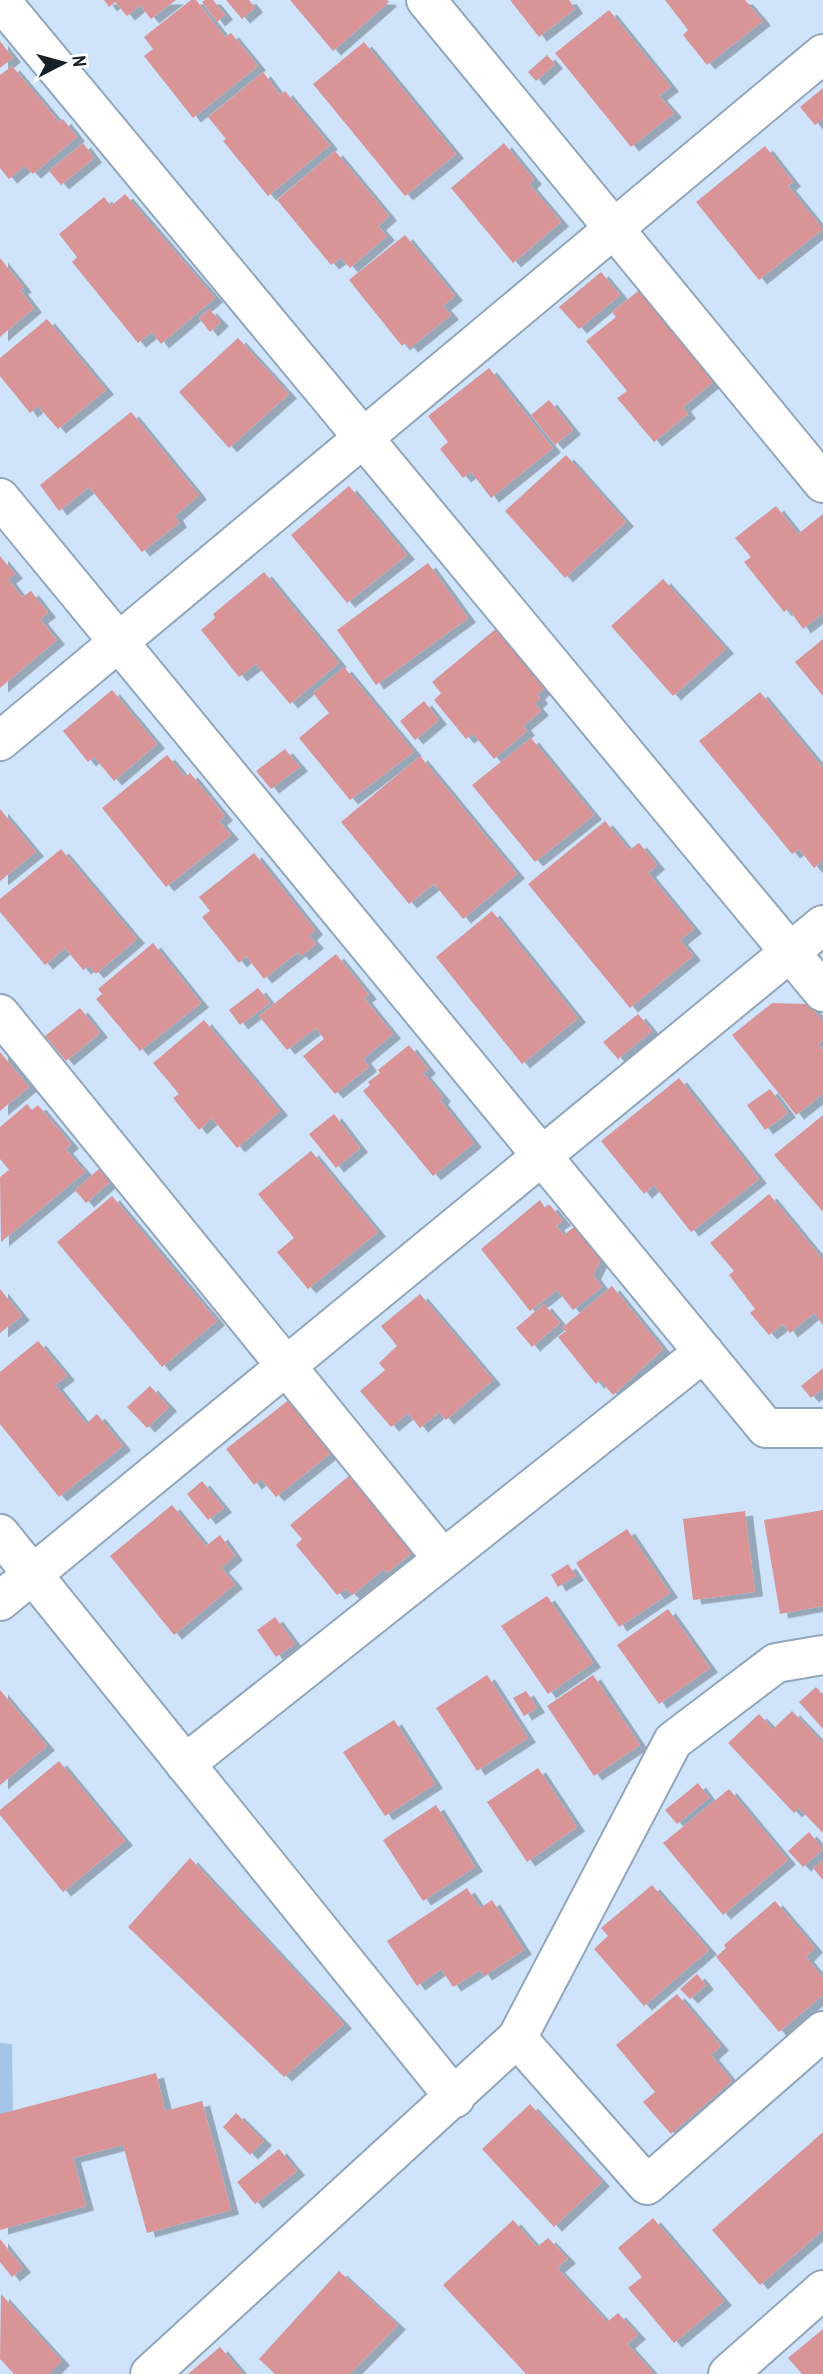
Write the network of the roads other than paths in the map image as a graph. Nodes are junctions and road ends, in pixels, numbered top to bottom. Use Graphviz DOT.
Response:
graph roads {
  1 [pos="0,0"];
  2 [pos="426,0"];
  3 [pos="823,54"];
  4 [pos="614,228"];
  5 [pos="363,438"];
  6 [pos="823,483"];
  7 [pos="0,498"];
  8 [pos="119,642"];
  9 [pos="0,741"];
  10 [pos="823,925"];
  11 [pos="790,952"];
  12 [pos="823,992"];
  13 [pos="0,1014"];
  14 [pos="543,1156"];
  15 [pos="704,1352"];
  16 [pos="286,1366"];
  17 [pos="823,1428"];
  18 [pos="0,1534"];
  19 [pos="443,1559"];
  20 [pos="33,1574"];
  21 [pos="0,1601"];
  22 [pos="823,1655"];
  23 [pos="186,1764"];
  24 [pos="823,2031"];
  25 [pos="517,2038"];
  26 [pos="455,2098"];
  27 [pos="823,2290"];
  28 [pos="150,2374"];
  29 [pos="728,2374"];
  1 -- 5 [label="street"];
  2 -- 4 [label="street"];
  3 -- 4 [label="street"];
  4 -- 5 [label="street"];
  4 -- 6 [label="street"];
  5 -- 8 [label="street"];
  5 -- 11 [label="street"];
  7 -- 8 [label="street"];
  8 -- 9 [label="street"];
  8 -- 14 [label="street"];
  10 -- 11 [label="street"];
  11 -- 12 [label="street"];
  11 -- 14 [label="street"];
  13 -- 16 [label="street"];
  14 -- 15 [label="street"];
  14 -- 16 [label="street"];
  15 -- 17 [label="street"];
  15 -- 19 [label="street"];
  16 -- 19 [label="street"];
  16 -- 20 [label="street"];
  18 -- 20 [label="street"];
  19 -- 23 [label="street"];
  20 -- 21 [label="street"];
  20 -- 23 [label="street"];
  22 -- 25 [label="street"];
  23 -- 26 [label="street"];
  24 -- 25 [label="street"];
  25 -- 26 [label="street"];
  26 -- 28 [label="street"];
  27 -- 29 [label="street"];
}
